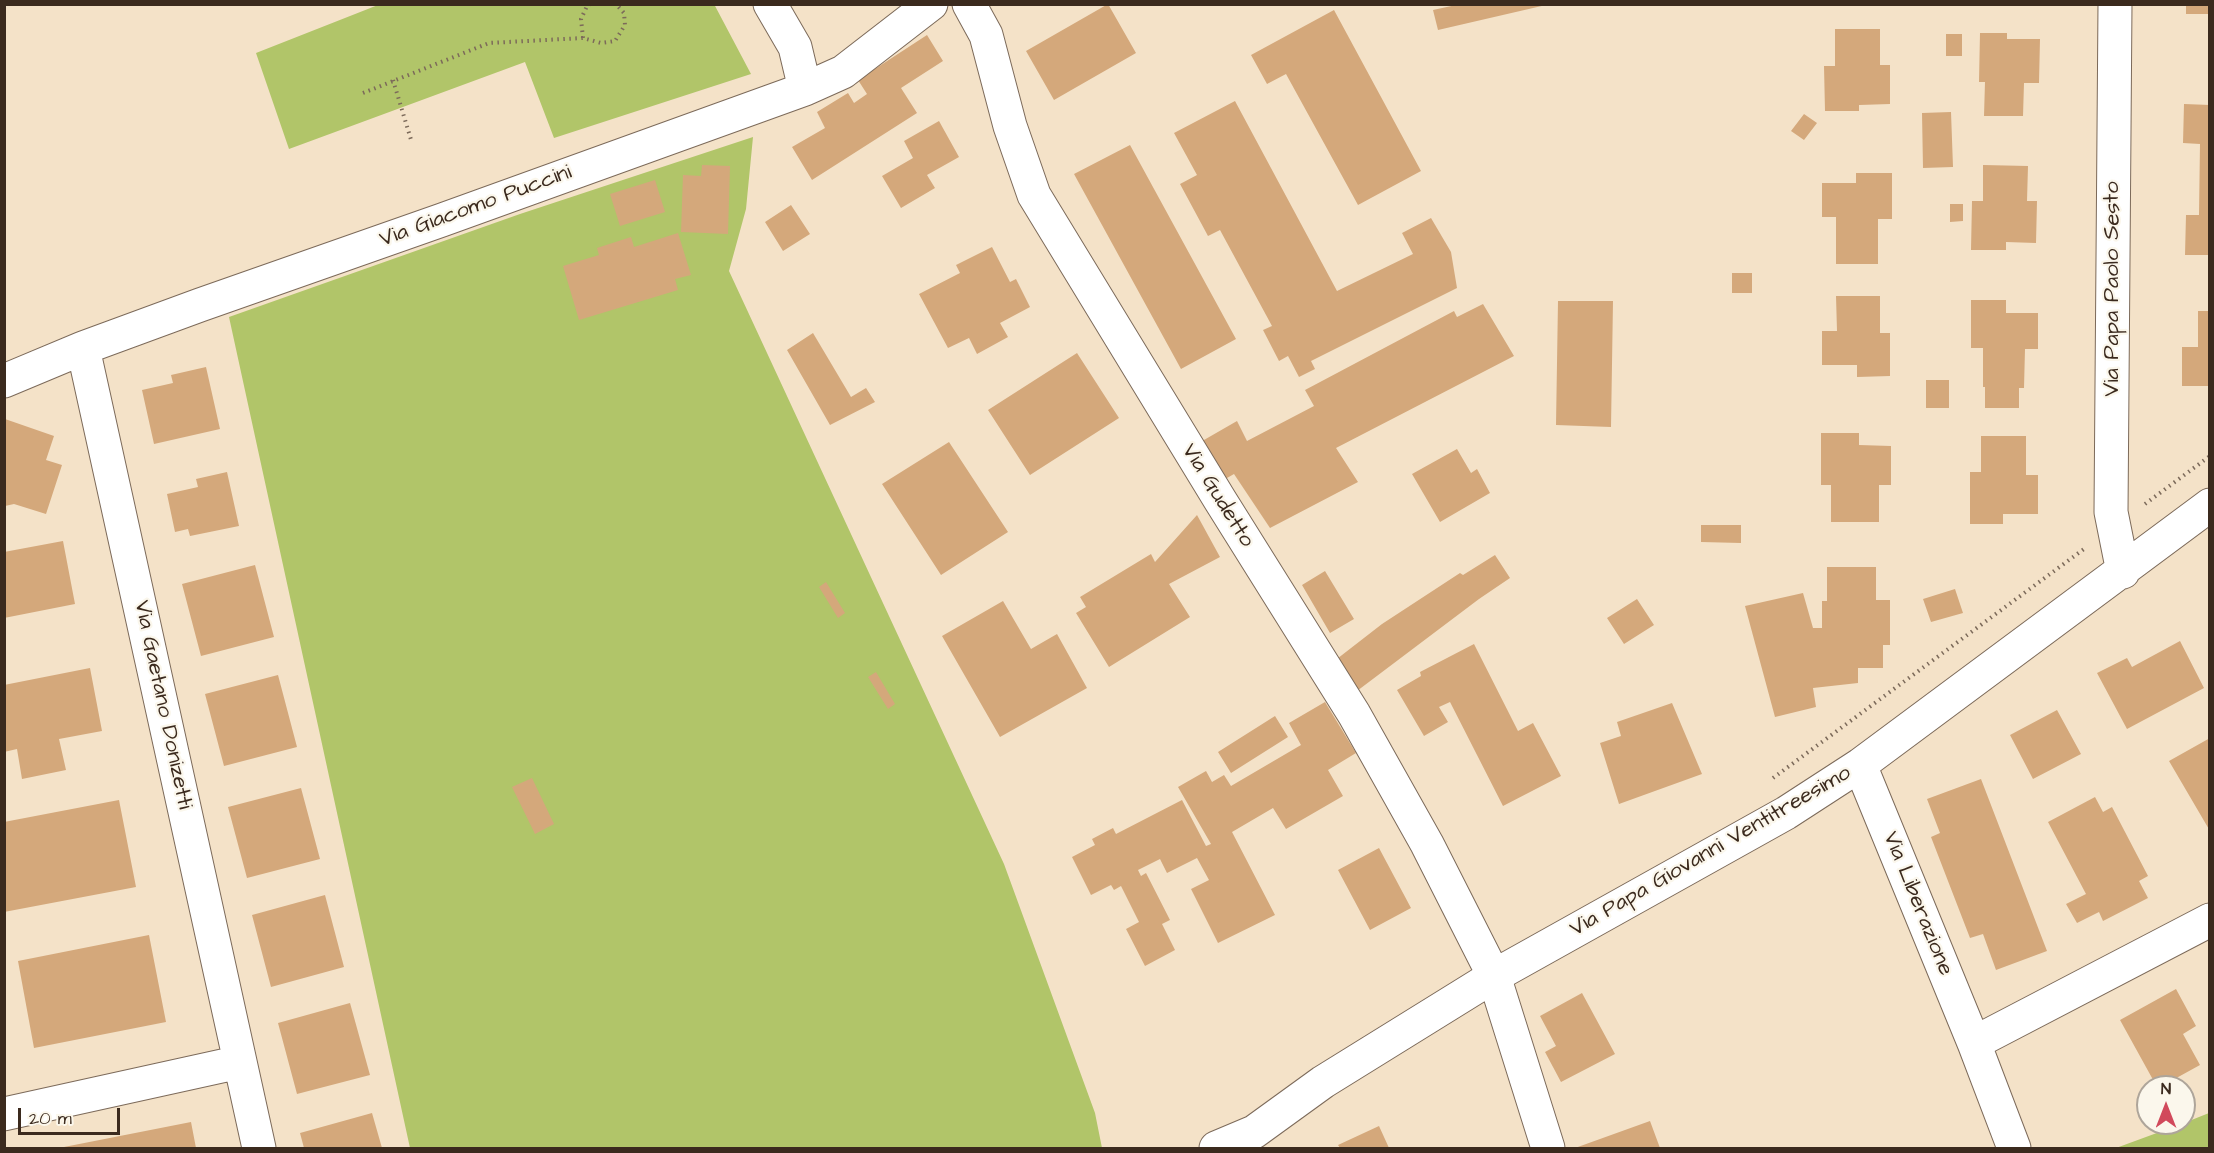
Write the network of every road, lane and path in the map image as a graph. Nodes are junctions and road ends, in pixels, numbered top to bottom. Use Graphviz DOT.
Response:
graph roads {
  1 [pos="590,4"];
  2 [pos="616,4"];
  3 [pos="770,4"];
  4 [pos="931,4"];
  5 [pos="969,4"];
  6 [pos="2115,4"];
  7 [pos="583,38"];
  8 [pos="393,80"];
  9 [pos="805,89"];
  10 [pos="363,93"];
  11 [pos="412,144"];
  12 [pos="83,348"];
  13 [pos="4,381"];
  14 [pos="2210,456"];
  15 [pos="2210,505"];
  16 [pos="2114,526"];
  17 [pos="2123,572"];
  18 [pos="1860,765"];
  19 [pos="1786,813"];
  20 [pos="2210,920"];
  21 [pos="1494,976"];
  22 [pos="1974,1043"];
  23 [pos="240,1062"];
  24 [pos="4,1114"];
  25 [pos="1258,1140"];
  26 [pos="259,1149"];
  27 [pos="1216,1149"];
  28 [pos="1548,1149"];
  29 [pos="2014,1149"];
  1 -- 7 [label="path"];
  2 -- 7 [label="path"];
  3 -- 9 [label="street"];
  4 -- 9 [label="street, Via Giacomo Puccini"];
  5 -- 21 [label="street, Via Gudetto"];
  6 -- 16 [label="street, Via Papa Paolo Sesto"];
  7 -- 8 [label="path"];
  8 -- 10 [label="path"];
  8 -- 11 [label="path"];
  9 -- 12 [label="street, Via Giacomo Puccini"];
  12 -- 13 [label="street, Via Giacomo Puccini"];
  12 -- 23 [label="street, Via Gaetano Donizetti"];
  14 -- 16 [label="path"];
  15 -- 17 [label="street, Via Papa Giovanni Ventitreesimo"];
  16 -- 17 [label="street, Via Papa Paolo Sesto"];
  16 -- 19 [label="path"];
  17 -- 18 [label="street, Via Papa Giovanni Ventitreesimo"];
  18 -- 19 [label="street, Via Papa Giovanni Ventitreesimo"];
  18 -- 22 [label="street, Via Liberazione"];
  19 -- 21 [label="street, Via Papa Giovanni Ventitreesimo"];
  20 -- 22 [label="street"];
  21 -- 25 [label="street, Via Papa Giovanni Ventitreesimo"];
  21 -- 28 [label="street, Via Gudetto"];
  22 -- 29 [label="street, Via Liberazione"];
  23 -- 24 [label="street"];
  23 -- 26 [label="street, Via Gaetano Donizetti"];
  25 -- 27 [label="street, Via Papa Giovanni Ventitreesimo"];
}
